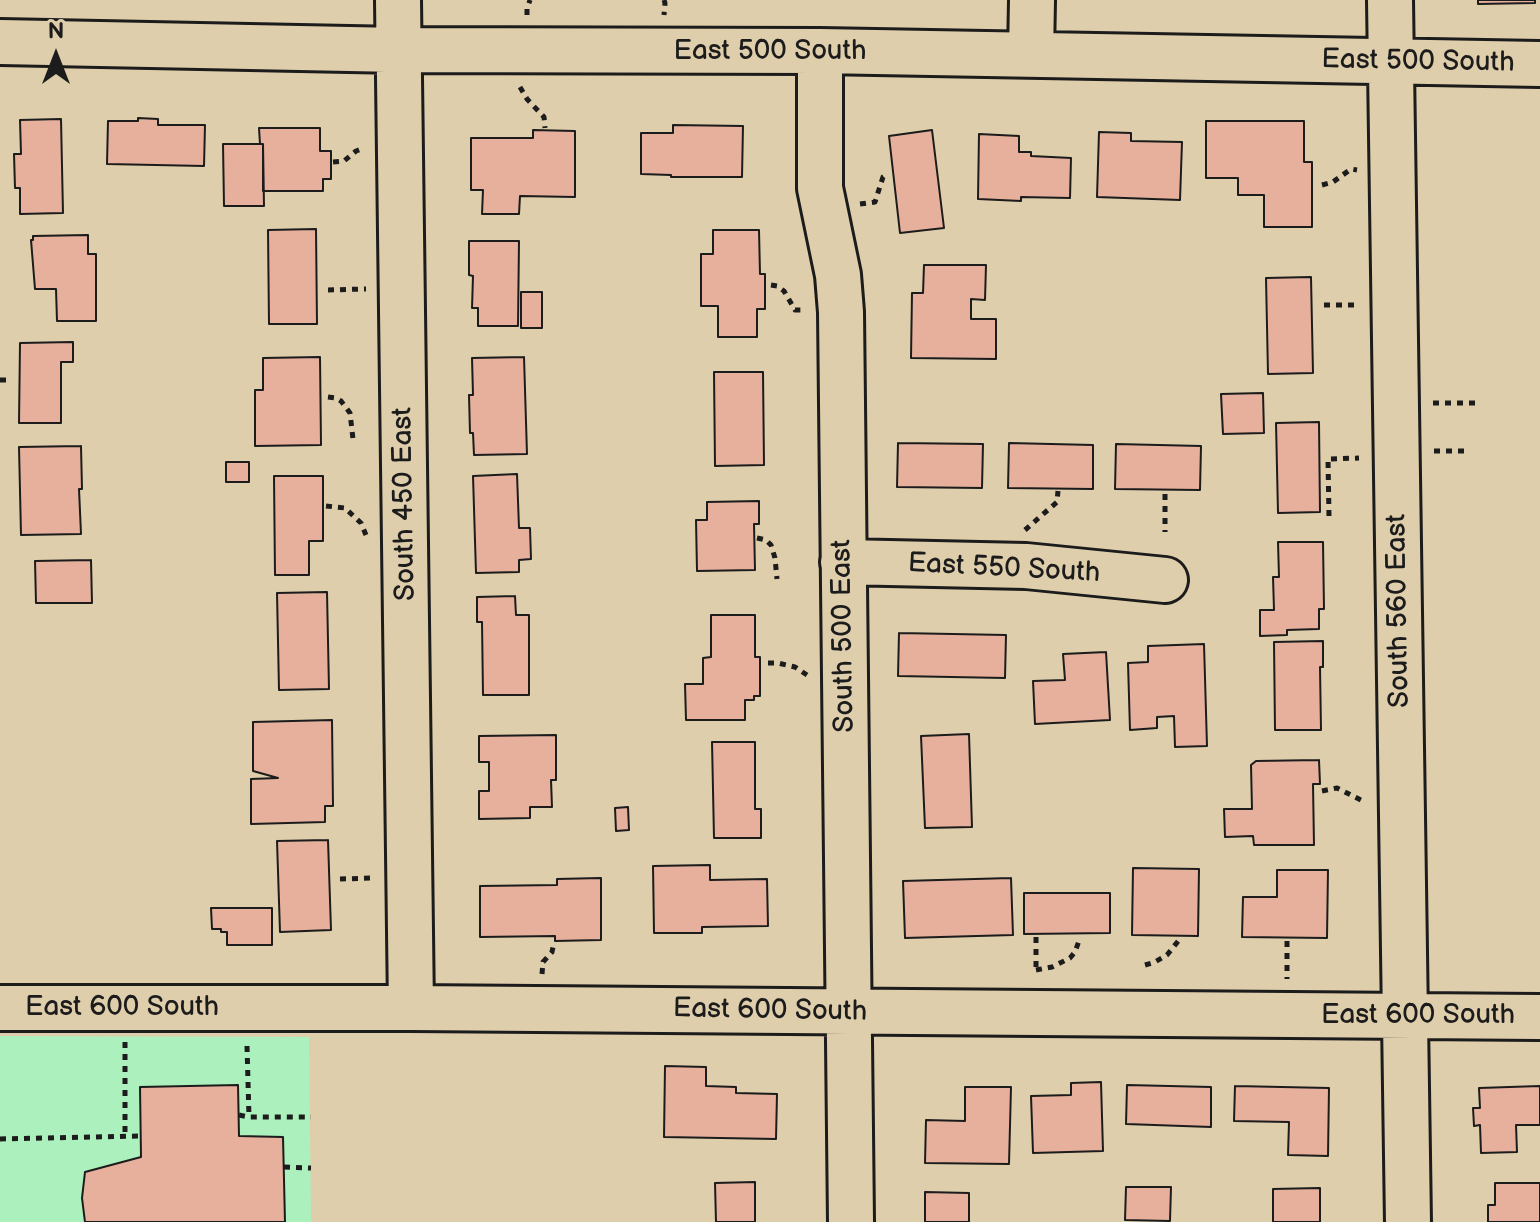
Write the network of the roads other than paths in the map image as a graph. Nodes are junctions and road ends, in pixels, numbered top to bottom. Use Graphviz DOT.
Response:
graph roads {
  1 [pos="398,0"];
  2 [pos="1032,0"];
  3 [pos="1390,0"];
  4 [pos="0,42"];
  5 [pos="399,50"];
  6 [pos="820,51"];
  7 [pos="1031,55"];
  8 [pos="1391,61"];
  9 [pos="1540,64"];
  10 [pos="843,562"];
  11 [pos="1165,580"];
  12 [pos="0,1008"];
  13 [pos="411,1008"];
  14 [pos="848,1012"];
  15 [pos="1404,1016"];
  16 [pos="1540,1017"];
  17 [pos="851,1222"];
  18 [pos="1408,1222"];
  1 -- 5 [label="street, South 450 East"];
  2 -- 7 [label="street"];
  3 -- 8 [label="street, South 560 East"];
  4 -- 5 [label="street, East 500 South"];
  5 -- 6 [label="street, East 500 South"];
  5 -- 13 [label="street, South 450 East"];
  6 -- 7 [label="street, East 500 South"];
  6 -- 10 [label="street, South 500 East"];
  7 -- 8 [label="street, East 500 South"];
  8 -- 9 [label="street, East 500 South"];
  8 -- 15 [label="street, South 560 East"];
  10 -- 11 [label="street, East 550 South"];
  10 -- 14 [label="street, South 500 East"];
  12 -- 13 [label="street, East 600 South"];
  13 -- 14 [label="street, East 600 South"];
  14 -- 15 [label="street, East 600 South"];
  14 -- 17 [label="street, South 500 East"];
  15 -- 16 [label="street, East 600 South"];
  15 -- 18 [label="street, South 560 East"];
}
